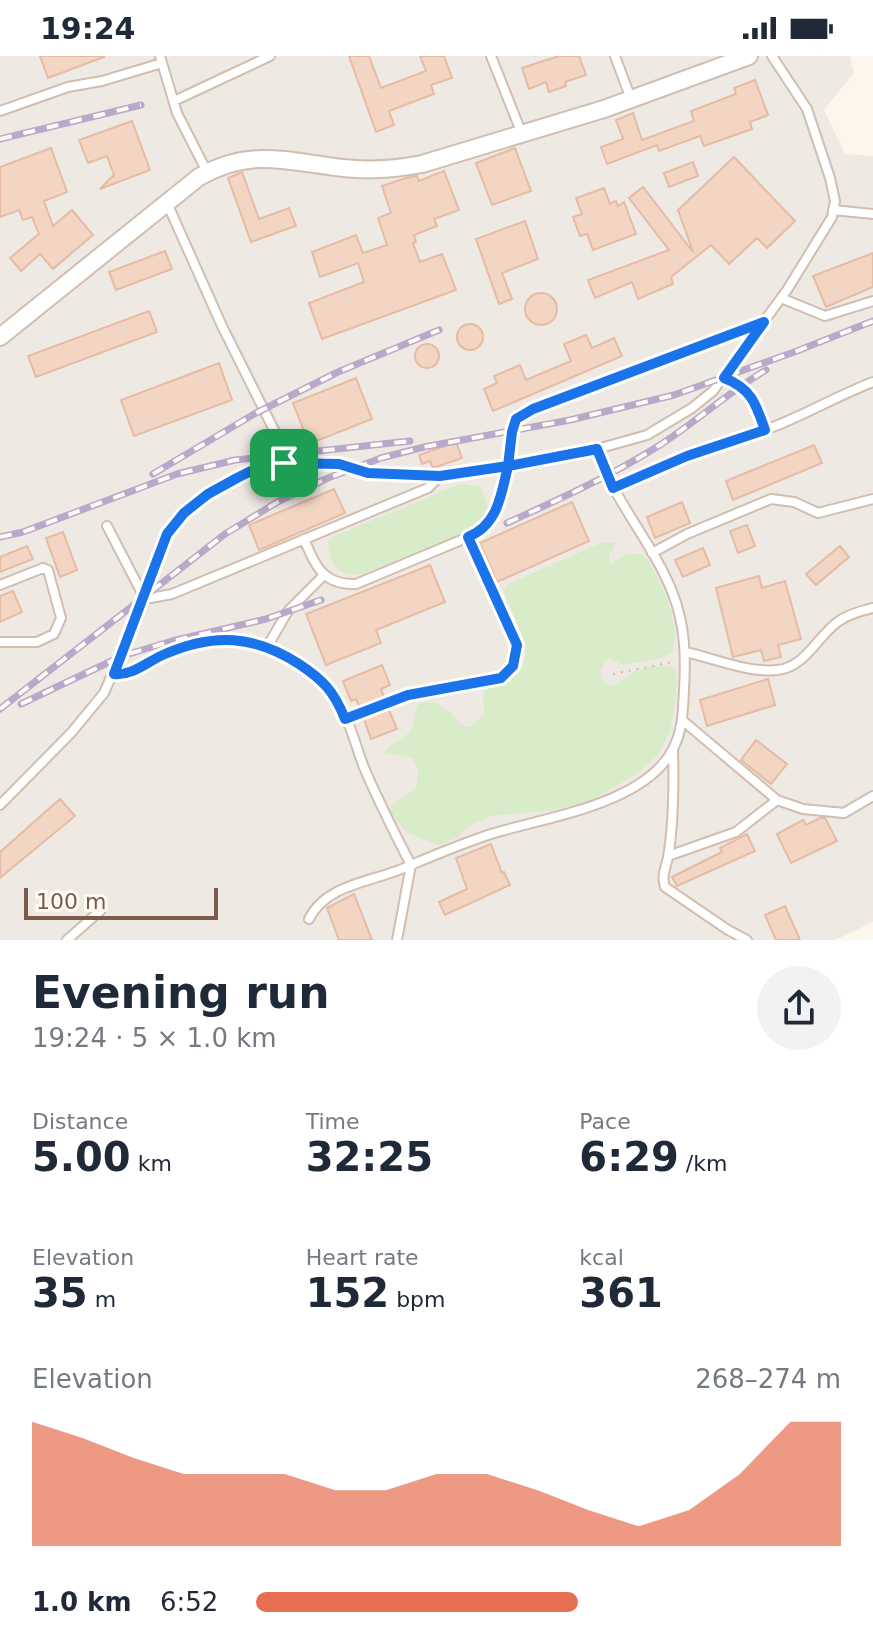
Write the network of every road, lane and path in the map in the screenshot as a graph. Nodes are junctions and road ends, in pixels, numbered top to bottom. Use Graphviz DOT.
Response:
graph roads {
  1 [pos="270,56"];
  2 [pos="491,56"];
  3 [pos="615,56"];
  4 [pos="749,56"];
  5 [pos="772,56"];
  6 [pos="161,60"];
  7 [pos="631,99"];
  8 [pos="174,101"];
  9 [pos="0,111"];
  10 [pos="522,135"];
  11 [pos="207,172"];
  12 [pos="167,203"];
  13 [pos="833,210"];
  14 [pos="873,214"];
  15 [pos="781,298"];
  16 [pos="873,301"];
  17 [pos="764,322"];
  18 [pos="0,337"];
  19 [pos="724,378"];
  20 [pos="873,382"];
  21 [pos="765,430"];
  22 [pos="597,449"];
  23 [pos="284,463"];
  24 [pos="508,466"];
  25 [pos="440,476"];
  26 [pos="613,488"];
  27 [pos="873,499"];
  28 [pos="107,526"];
  29 [pos="468,537"];
  30 [pos="304,539"];
  31 [pos="652,553"];
  32 [pos="324,575"];
  33 [pos="0,585"];
  34 [pos="145,599"];
  35 [pos="873,608"];
  36 [pos="0,642"];
  37 [pos="267,647"];
  38 [pos="685,655"];
  39 [pos="114,674"];
  40 [pos="613,674"];
  41 [pos="345,719"];
  42 [pos="682,720"];
  43 [pos="673,749"];
  44 [pos="873,796"];
  45 [pos="777,800"];
  46 [pos="0,805"];
  47 [pos="668,856"];
  48 [pos="411,865"];
  49 [pos="101,910"];
  50 [pos="309,919"];
  51 [pos="67,940"];
  52 [pos="397,940"];
  53 [pos="747,940"];
  1 -- 8 [label="lane"];
  2 -- 10 [label="lane"];
  3 -- 7 [label="lane"];
  4 -- 7 [label="street"];
  5 -- 13 [label="lane"];
  6 -- 8 [label="lane"];
  6 -- 9 [label="lane"];
  7 -- 10 [label="street"];
  8 -- 11 [label="lane"];
  10 -- 11 [label="street"];
  11 -- 12 [label="street"];
  12 -- 18 [label="street"];
  12 -- 23 [label="lane"];
  13 -- 14 [label="lane"];
  13 -- 15 [label="lane"];
  15 -- 16 [label="lane"];
  15 -- 17 [label="lane"];
  17 -- 19 [label="lane"];
  17 -- 24 [label="lane"];
  19 -- 21 [label="lane"];
  19 -- 22 [label="lane"];
  20 -- 21 [label="lane"];
  21 -- 26 [label="lane"];
  22 -- 24 [label="lane"];
  22 -- 26 [label="lane"];
  23 -- 25 [label="lane"];
  23 -- 34 [label="lane"];
  24 -- 25 [label="lane"];
  24 -- 29 [label="lane"];
  25 -- 30 [label="lane"];
  26 -- 31 [label="lane"];
  27 -- 31 [label="lane"];
  28 -- 34 [label="lane"];
  29 -- 32 [label="lane"];
  29 -- 41 [label="lane"];
  30 -- 32 [label="lane"];
  30 -- 34 [label="lane"];
  31 -- 38 [label="lane"];
  32 -- 37 [label="lane"];
  33 -- 36 [label="lane"];
  34 -- 39 [label="lane"];
  35 -- 38 [label="lane"];
  37 -- 39 [label="lane"];
  37 -- 41 [label="lane"];
  38 -- 40 [label="path"];
  38 -- 42 [label="lane"];
  39 -- 46 [label="lane"];
  41 -- 48 [label="lane"];
  42 -- 43 [label="lane"];
  42 -- 45 [label="lane"];
  43 -- 47 [label="lane"];
  43 -- 48 [label="lane"];
  44 -- 45 [label="lane"];
  45 -- 47 [label="lane"];
  47 -- 53 [label="lane"];
  48 -- 50 [label="lane"];
  48 -- 52 [label="lane"];
  49 -- 51 [label="lane"];
}
